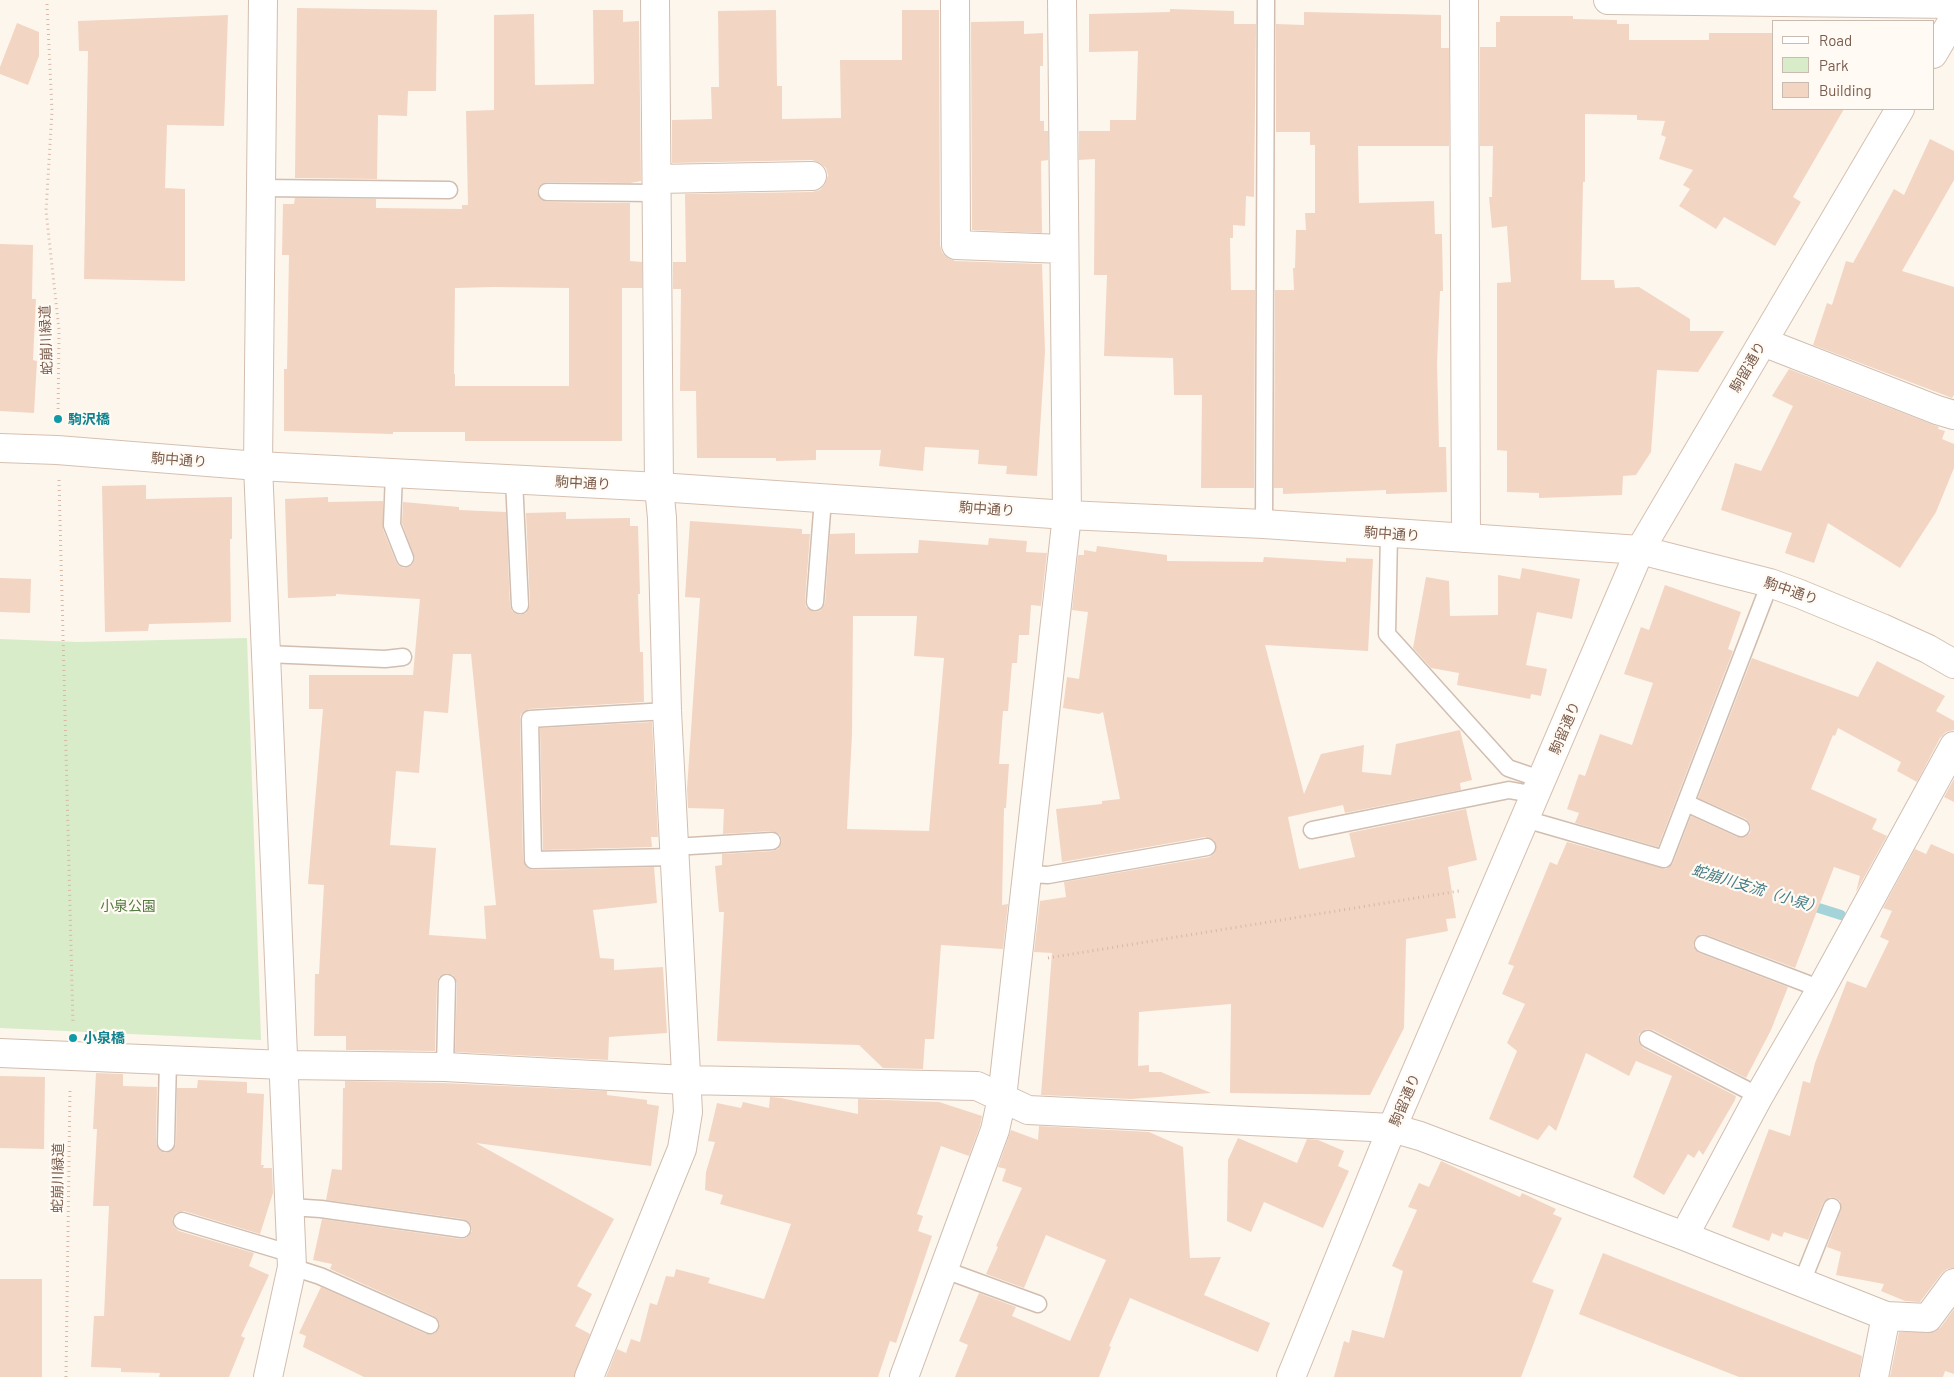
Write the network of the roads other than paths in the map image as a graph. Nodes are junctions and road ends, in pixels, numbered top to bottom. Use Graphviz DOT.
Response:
graph roads {
  1 [pos="263,0"];
  2 [pos="655,0"];
  3 [pos="955,0"];
  4 [pos="1062,0"];
  5 [pos="1266,0"];
  6 [pos="1464,0"];
  7 [pos="1608,0"];
  8 [pos="1954,4"];
  9 [pos="1954,18"];
  10 [pos="1934,52"];
  11 [pos="1899,110"];
  12 [pos="812,176"];
  13 [pos="657,186"];
  14 [pos="261,188"];
  15 [pos="449,190"];
  16 [pos="547,192"];
  17 [pos="1064,248"];
  18 [pos="1763,342"];
  19 [pos="1954,415"];
  20 [pos="0,448"];
  21 [pos="258,466"];
  22 [pos="394,473"];
  23 [pos="514,480"];
  24 [pos="659,488"];
  25 [pos="823,499"];
  26 [pos="1066,515"];
  27 [pos="1264,524"];
  28 [pos="1389,534"];
  29 [pos="1466,538"];
  30 [pos="1640,550"];
  31 [pos="406,558"];
  32 [pos="1770,583"];
  33 [pos="815,602"];
  34 [pos="520,605"];
  35 [pos="266,654"];
  36 [pos="403,657"];
  37 [pos="1954,664"];
  38 [pos="667,711"];
  39 [pos="1954,746"];
  40 [pos="1535,798"];
  41 [pos="1686,803"];
  42 [pos="1741,828"];
  43 [pos="1312,830"];
  44 [pos="772,841"];
  45 [pos="1207,847"];
  46 [pos="674,852"];
  47 [pos="1027,874"];
  48 [pos="1703,944"];
  49 [pos="447,983"];
  50 [pos="1822,989"];
  51 [pos="1648,1039"];
  52 [pos="0,1053"];
  53 [pos="168,1060"];
  54 [pos="284,1064"];
  55 [pos="445,1067"];
  56 [pos="685,1080"];
  57 [pos="1759,1096"];
  58 [pos="1002,1098"];
  59 [pos="1392,1128"];
  60 [pos="166,1143"];
  61 [pos="290,1207"];
  62 [pos="1832,1207"];
  63 [pos="182,1221"];
  64 [pos="462,1229"];
  65 [pos="1684,1236"];
  66 [pos="292,1261"];
  67 [pos="945,1270"];
  68 [pos="1802,1282"];
  69 [pos="1954,1284"];
  70 [pos="1038,1304"];
  71 [pos="1886,1316"];
  72 [pos="430,1325"];
  73 [pos="268,1377"];
  74 [pos="589,1377"];
  75 [pos="904,1377"];
  76 [pos="1291,1377"];
  77 [pos="1874,1377"];
  1 -- 14 [label="street"];
  2 -- 13 [label="street"];
  3 -- 17 [label="street"];
  4 -- 17 [label="street"];
  5 -- 27 [label="lane"];
  6 -- 29 [label="street"];
  7 -- 8 [label="street"];
  9 -- 10 [label="street"];
  11 -- 18 [label="street, 駒留通り"];
  12 -- 13 [label="street"];
  13 -- 16 [label="lane"];
  13 -- 24 [label="street"];
  14 -- 15 [label="lane"];
  14 -- 21 [label="street"];
  17 -- 26 [label="street"];
  18 -- 19 [label="street"];
  18 -- 30 [label="street, 駒留通り"];
  20 -- 21 [label="street, 駒中通り"];
  21 -- 22 [label="street, 駒中通り"];
  21 -- 35 [label="street"];
  22 -- 23 [label="street, 駒中通り"];
  22 -- 31 [label="lane"];
  23 -- 24 [label="street, 駒中通り"];
  23 -- 34 [label="lane"];
  24 -- 25 [label="street, 駒中通り"];
  24 -- 38 [label="street"];
  25 -- 26 [label="street, 駒中通り"];
  25 -- 33 [label="lane"];
  26 -- 27 [label="street, 駒中通り"];
  26 -- 47 [label="street"];
  27 -- 28 [label="street, 駒中通り"];
  28 -- 29 [label="street, 駒中通り"];
  28 -- 40 [label="lane"];
  29 -- 30 [label="street, 駒中通り"];
  30 -- 32 [label="street, 駒中通り"];
  30 -- 40 [label="street, 駒留通り"];
  32 -- 37 [label="street, 駒中通り"];
  32 -- 41 [label="lane"];
  35 -- 36 [label="lane"];
  35 -- 54 [label="street"];
  38 -- 46 [label="street"];
  38 -- 46 [label="lane"];
  39 -- 50 [label="street"];
  40 -- 41 [label="lane"];
  40 -- 43 [label="lane"];
  40 -- 59 [label="street, 駒留通り"];
  41 -- 42 [label="lane"];
  44 -- 46 [label="lane"];
  45 -- 47 [label="lane"];
  46 -- 56 [label="street"];
  47 -- 58 [label="street"];
  48 -- 50 [label="lane"];
  49 -- 55 [label="lane"];
  50 -- 57 [label="street"];
  51 -- 57 [label="lane"];
  52 -- 53 [label="street"];
  53 -- 54 [label="street"];
  53 -- 60 [label="lane"];
  54 -- 55 [label="street"];
  54 -- 61 [label="street"];
  55 -- 56 [label="street"];
  56 -- 58 [label="street"];
  56 -- 74 [label="street"];
  57 -- 65 [label="street"];
  58 -- 59 [label="street"];
  58 -- 67 [label="street"];
  59 -- 65 [label="street"];
  59 -- 76 [label="street, 駒留通り"];
  61 -- 64 [label="lane"];
  61 -- 66 [label="street"];
  62 -- 68 [label="lane"];
  63 -- 66 [label="lane"];
  65 -- 68 [label="street"];
  66 -- 72 [label="lane"];
  66 -- 73 [label="street"];
  67 -- 70 [label="lane"];
  67 -- 75 [label="street"];
  68 -- 71 [label="street"];
  69 -- 71 [label="street"];
  71 -- 77 [label="street"];
}
